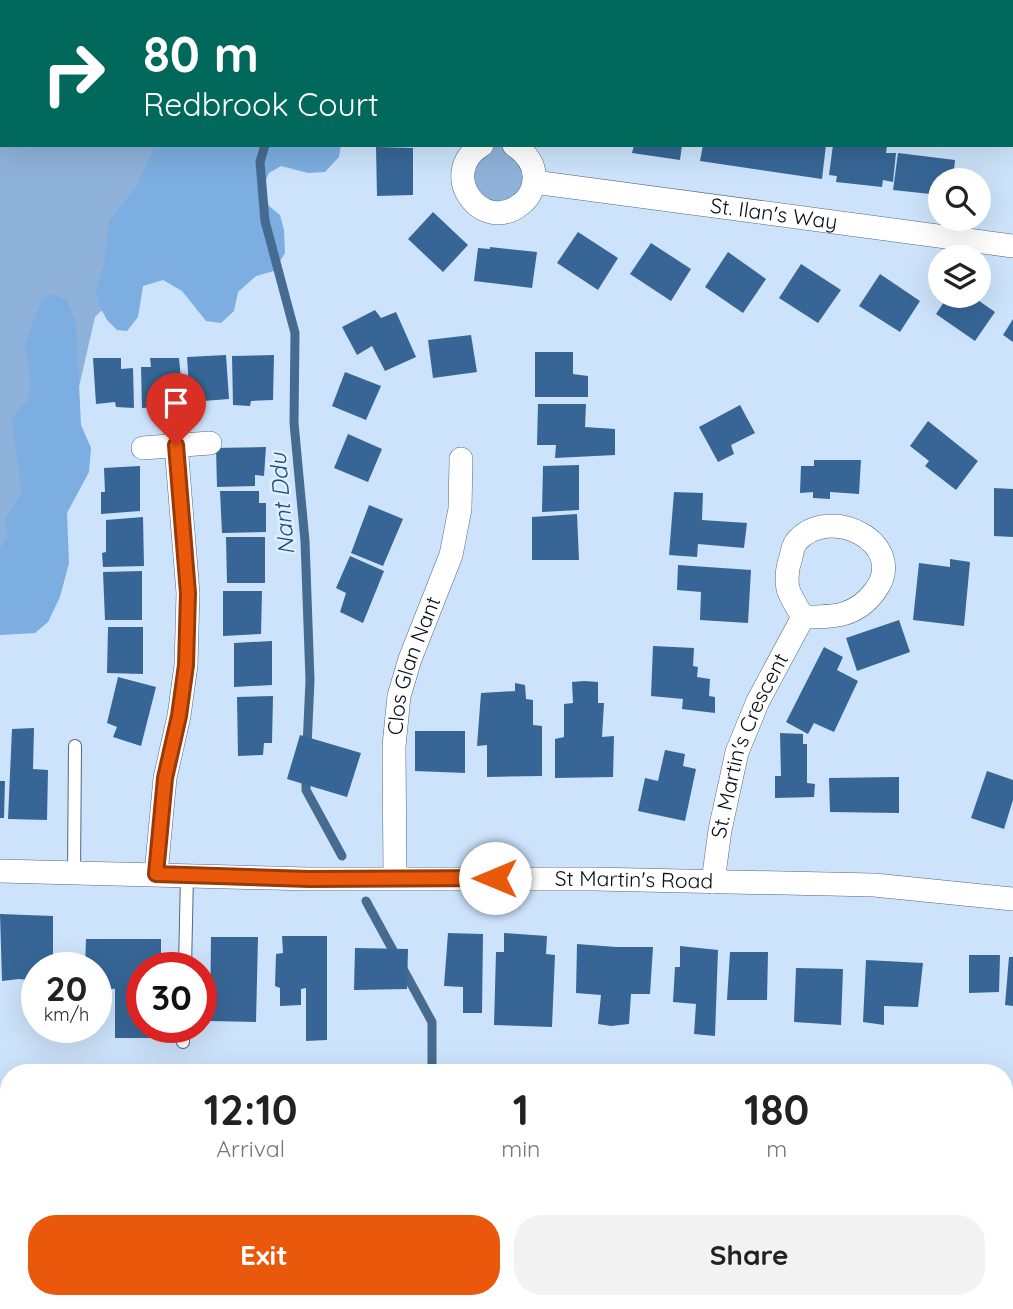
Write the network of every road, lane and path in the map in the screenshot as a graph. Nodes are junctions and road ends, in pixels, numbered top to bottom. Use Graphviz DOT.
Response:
graph roads {
  1 [pos="479,147"];
  2 [pos="517,147"];
  3 [pos="534,182"];
  4 [pos="1013,246"];
  5 [pos="210,443"];
  6 [pos="176,445"];
  7 [pos="143,448"];
  8 [pos="461,458"];
  9 [pos="803,617"];
  10 [pos="75,746"];
  11 [pos="0,872"];
  12 [pos="74,873"];
  13 [pos="156,874"];
  14 [pos="187,875"];
  15 [pos="396,878"];
  16 [pos="713,882"];
  17 [pos="1013,899"];
  18 [pos="185,952"];
  1 -- 3 [label="street"];
  2 -- 3 [label="street"];
  3 -- 4 [label="street, St. Ilan's Way"];
  5 -- 6 [label="street"];
  6 -- 7 [label="street"];
  6 -- 13 [label="street"];
  8 -- 15 [label="street, Clos Glan Nant"];
  9 -- 9 [label="street"];
  9 -- 16 [label="street, St. Martin's Crescent"];
  10 -- 12 [label="lane"];
  11 -- 12 [label="street, St Martin's Road"];
  12 -- 13 [label="street, St Martin's Road"];
  13 -- 14 [label="street, St Martin's Road"];
  14 -- 15 [label="street, St Martin's Road"];
  14 -- 18 [label="lane"];
  15 -- 16 [label="street, St Martin's Road"];
  16 -- 17 [label="street, St Martin's Road"];
}
